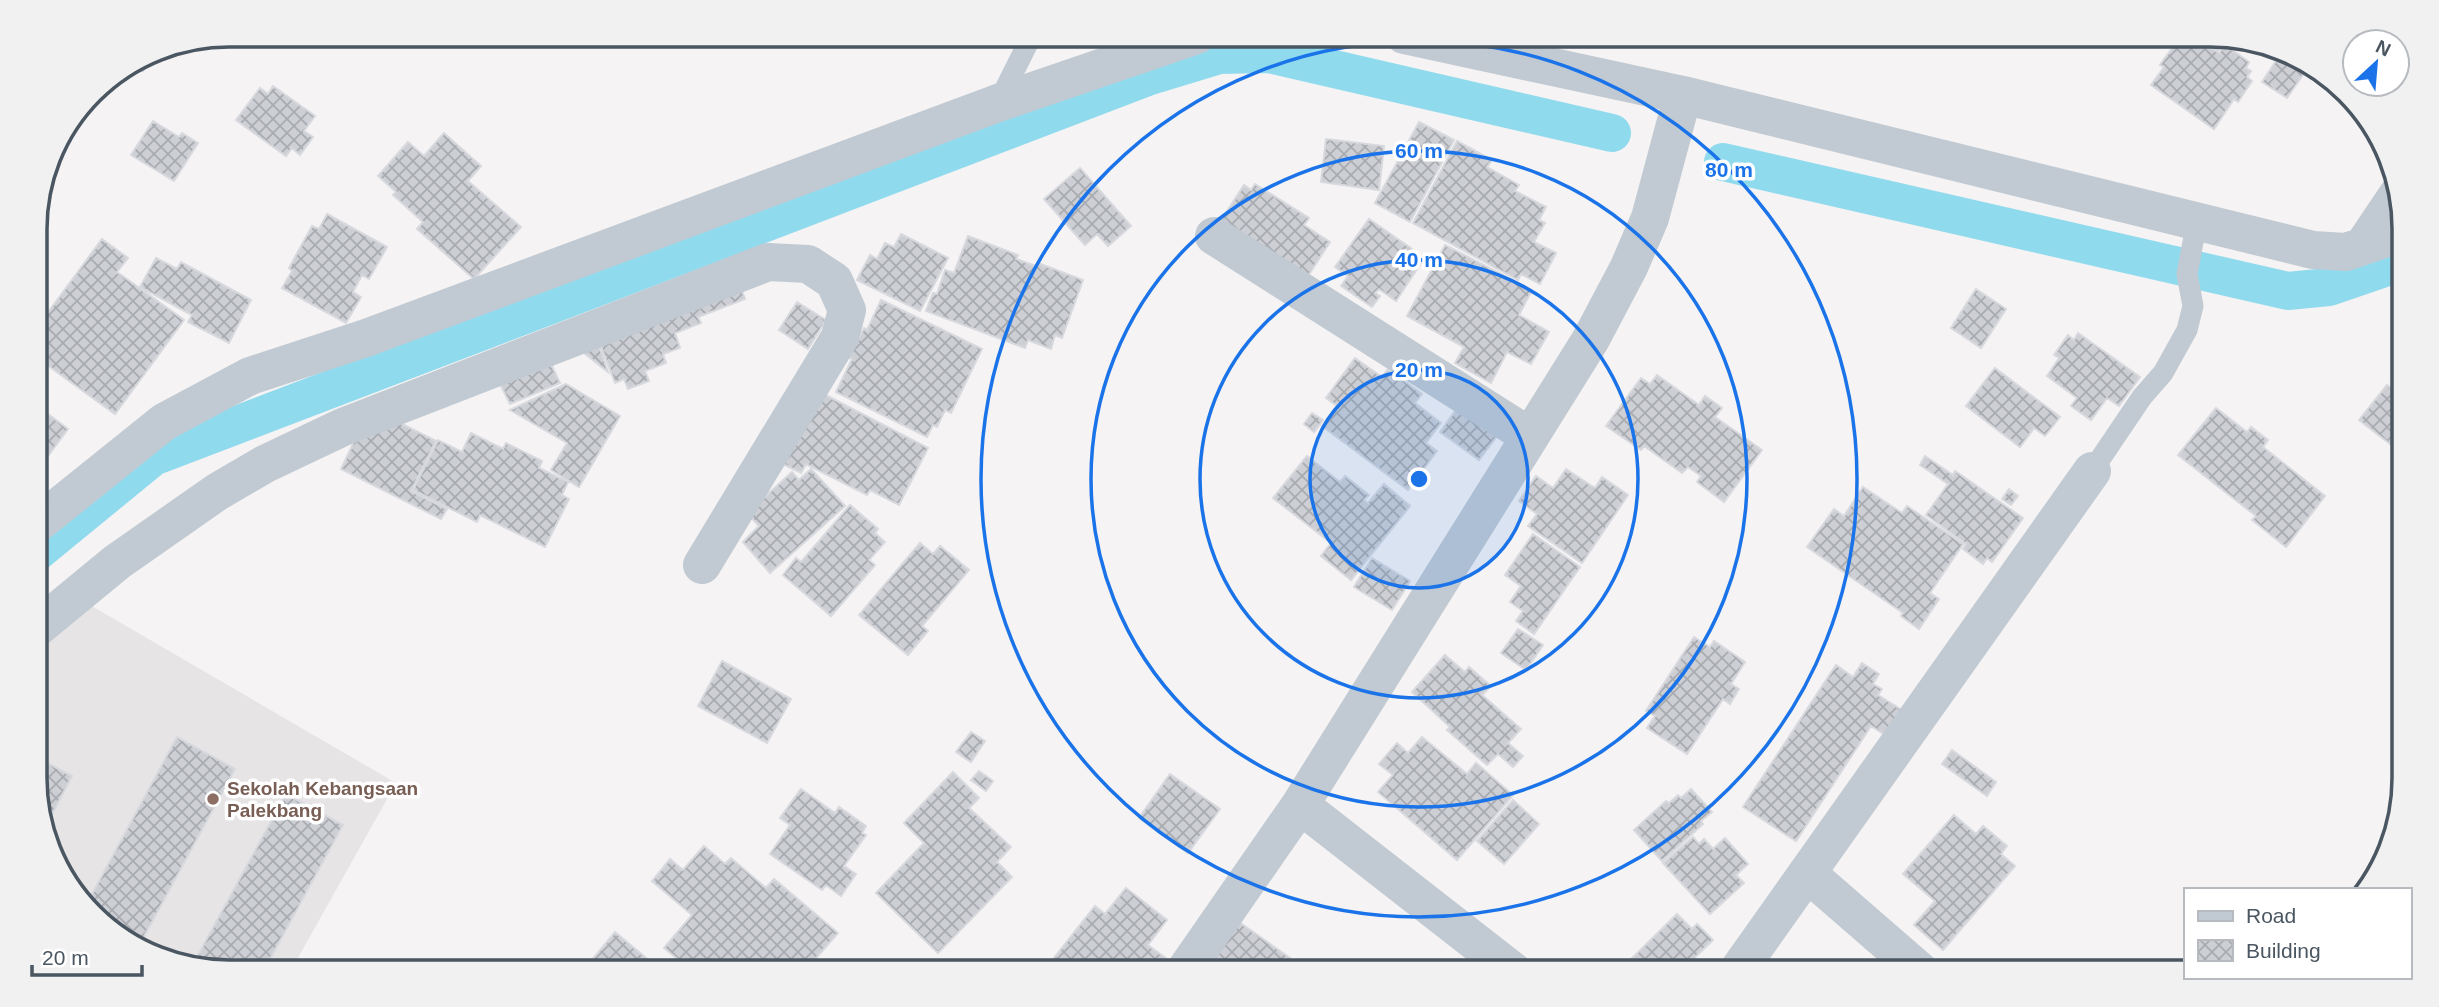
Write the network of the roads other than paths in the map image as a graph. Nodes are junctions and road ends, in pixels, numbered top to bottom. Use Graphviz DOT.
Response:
graph roads {
  1 [pos="1450,47"];
  2 [pos="1026,48"];
  3 [pos="1160,48"];
  4 [pos="998,103"];
  5 [pos="1679,109"];
  6 [pos="2390,206"];
  7 [pos="2196,231"];
  8 [pos="1214,236"];
  9 [pos="2392,236"];
  10 [pos="2363,246"];
  11 [pos="1529,436"];
  12 [pos="2092,471"];
  13 [pos="47,516"];
  14 [pos="702,565"];
  15 [pos="47,619"];
  16 [pos="1300,805"];
  17 [pos="1807,873"];
  18 [pos="1498,959"];
  19 [pos="1746,959"];
  20 [pos="1906,959"];
  21 [pos="1193,960"];
  1 -- 5 [label="street"];
  2 -- 4 [label="lane"];
  3 -- 4 [label="street"];
  4 -- 13 [label="street"];
  5 -- 7 [label="street"];
  5 -- 11 [label="street"];
  6 -- 10 [label="street"];
  7 -- 10 [label="street"];
  7 -- 12 [label="lane"];
  8 -- 11 [label="street"];
  9 -- 10 [label="street"];
  11 -- 16 [label="street"];
  12 -- 17 [label="street"];
  14 -- 15 [label="street"];
  16 -- 18 [label="street"];
  16 -- 21 [label="street"];
  17 -- 19 [label="street"];
  17 -- 20 [label="street"];
}
